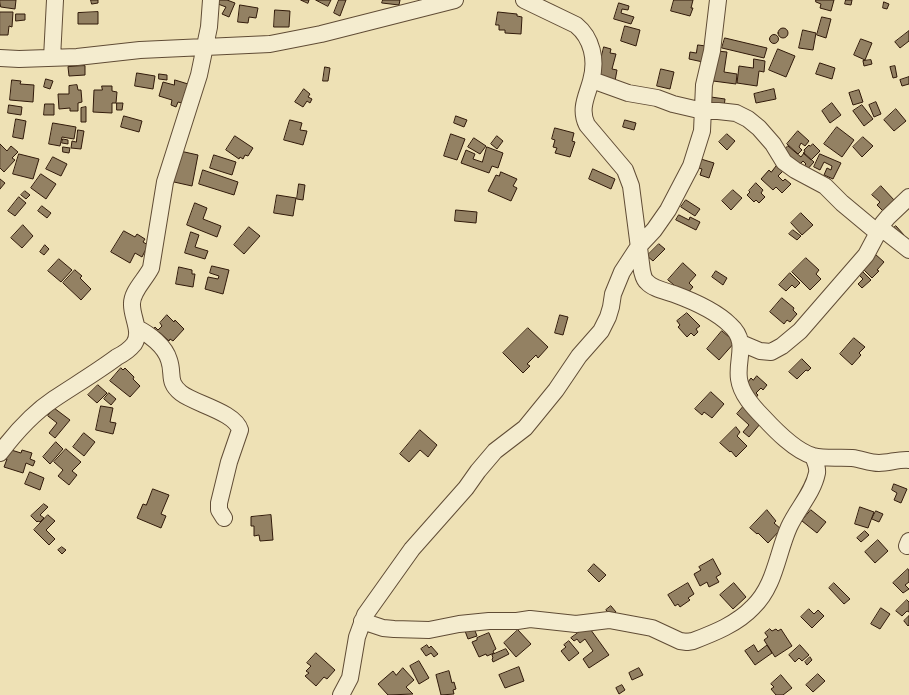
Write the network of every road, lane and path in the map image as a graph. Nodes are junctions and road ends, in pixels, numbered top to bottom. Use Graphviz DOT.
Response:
graph roads {
  1 [pos="55,0"];
  2 [pos="211,0"];
  3 [pos="455,0"];
  4 [pos="524,0"];
  5 [pos="718,0"];
  6 [pos="205,46"];
  7 [pos="0,58"];
  8 [pos="52,58"];
  9 [pos="592,80"];
  10 [pos="703,111"];
  11 [pos="909,197"];
  12 [pos="879,231"];
  13 [pos="639,246"];
  14 [pos="909,250"];
  15 [pos="137,328"];
  16 [pos="741,343"];
  17 [pos="0,453"];
  18 [pos="813,456"];
  19 [pos="909,460"];
  20 [pos="224,518"];
  21 [pos="362,621"];
  22 [pos="341,695"];
  1 -- 8 [label="street"];
  2 -- 6 [label="street"];
  3 -- 6 [label="street"];
  4 -- 9 [label="street"];
  5 -- 10 [label="street"];
  6 -- 8 [label="street"];
  6 -- 15 [label="street"];
  7 -- 8 [label="street"];
  9 -- 10 [label="street"];
  9 -- 13 [label="street"];
  10 -- 12 [label="street"];
  10 -- 13 [label="street"];
  11 -- 12 [label="street"];
  12 -- 14 [label="street"];
  12 -- 16 [label="street"];
  13 -- 16 [label="street"];
  13 -- 21 [label="street"];
  15 -- 17 [label="street"];
  15 -- 20 [label="street"];
  16 -- 18 [label="street"];
  18 -- 19 [label="street"];
  18 -- 21 [label="street"];
  21 -- 22 [label="street"];
}
